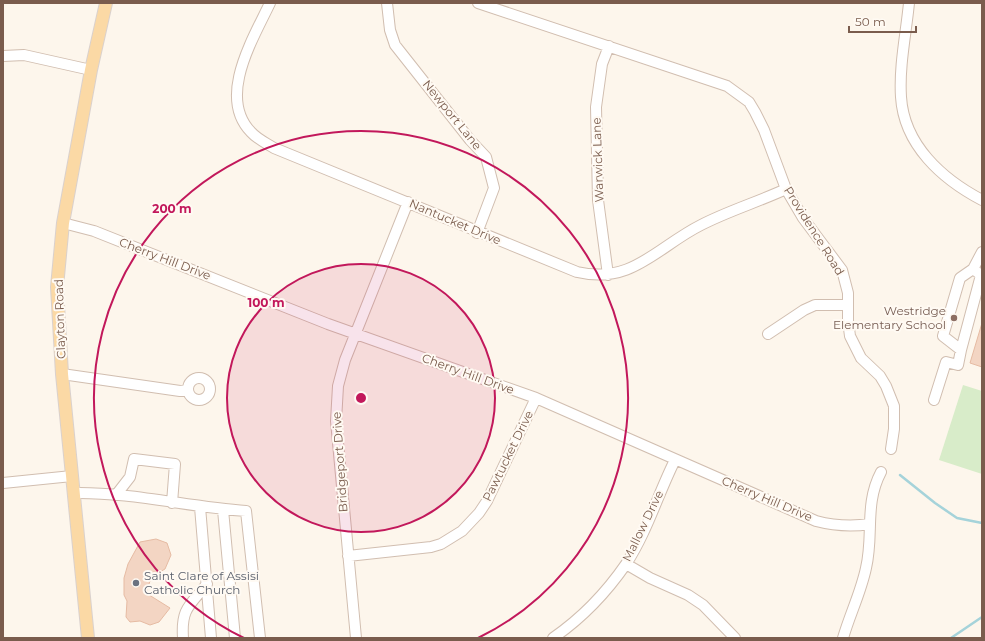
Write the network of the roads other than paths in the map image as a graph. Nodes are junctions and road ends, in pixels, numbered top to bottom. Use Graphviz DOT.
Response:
graph roads {
  1 [pos="106,3"];
  2 [pos="270,3"];
  3 [pos="387,3"];
  4 [pos="478,3"];
  5 [pos="909,3"];
  6 [pos="609,46"];
  7 [pos="3,56"];
  8 [pos="92,70"];
  9 [pos="786,189"];
  10 [pos="982,200"];
  11 [pos="408,202"];
  12 [pos="63,223"];
  13 [pos="477,233"];
  14 [pos="982,252"];
  15 [pos="973,269"];
  16 [pos="608,276"];
  17 [pos="848,305"];
  18 [pos="355,333"];
  19 [pos="768,334"];
  20 [pos="961,350"];
  21 [pos="62,374"];
  22 [pos="188,390"];
  23 [pos="536,398"];
  24 [pos="934,400"];
  25 [pos="891,449"];
  26 [pos="675,460"];
  27 [pos="881,472"];
  28 [pos="72,476"];
  29 [pos="3,484"];
  30 [pos="74,492"];
  31 [pos="116,495"];
  32 [pos="172,503"];
  33 [pos="204,508"];
  34 [pos="223,510"];
  35 [pos="870,524"];
  36 [pos="348,556"];
  37 [pos="626,564"];
  38 [pos="206,584"];
  39 [pos="88,638"];
  40 [pos="183,638"];
  41 [pos="211,638"];
  42 [pos="235,638"];
  43 [pos="260,638"];
  44 [pos="356,638"];
  45 [pos="553,638"];
  46 [pos="735,638"];
  47 [pos="843,638"];
  1 -- 8 [label="main road, Clayton Road"];
  2 -- 11 [label="street, Nantucket Drive"];
  3 -- 13 [label="street, Newport Lane"];
  4 -- 6 [label="street, Providence Road"];
  5 -- 10 [label="street"];
  6 -- 9 [label="street, Providence Road"];
  6 -- 16 [label="street, Warwick Lane"];
  7 -- 8 [label="street"];
  8 -- 12 [label="main road, Clayton Road"];
  9 -- 16 [label="street, Nantucket Drive"];
  9 -- 17 [label="street, Providence Road"];
  11 -- 13 [label="street, Nantucket Drive"];
  11 -- 18 [label="street, Bridgeport Drive"];
  12 -- 18 [label="street, Cherry Hill Drive"];
  12 -- 21 [label="main road, Clayton Road"];
  13 -- 16 [label="street, Nantucket Drive"];
  14 -- 15 [label="street"];
  15 -- 20 [label="street"];
  15 -- 20 [label="street"];
  17 -- 19 [label="street"];
  17 -- 25 [label="street, Providence Road"];
  18 -- 23 [label="street, Cherry Hill Drive"];
  18 -- 36 [label="street, Bridgeport Drive"];
  20 -- 24 [label="street"];
  21 -- 22 [label="street"];
  21 -- 28 [label="main road, Clayton Road"];
  23 -- 26 [label="street, Cherry Hill Drive"];
  23 -- 36 [label="street, Pawtucket Drive"];
  26 -- 35 [label="street, Cherry Hill Drive"];
  26 -- 37 [label="street, Mallow Drive"];
  27 -- 35 [label="street"];
  28 -- 29 [label="street"];
  28 -- 30 [label="main road, Clayton Road"];
  30 -- 31 [label="street"];
  30 -- 39 [label="main road, Clayton Road"];
  31 -- 32 [label="street"];
  31 -- 32 [label="street"];
  32 -- 33 [label="street"];
  33 -- 34 [label="street"];
  33 -- 38 [label="street"];
  34 -- 42 [label="street"];
  34 -- 43 [label="street"];
  35 -- 47 [label="street"];
  36 -- 44 [label="street, Bridgeport Drive"];
  37 -- 45 [label="street, Mallow Drive"];
  37 -- 46 [label="street"];
  38 -- 40 [label="street"];
  38 -- 41 [label="street"];
}
